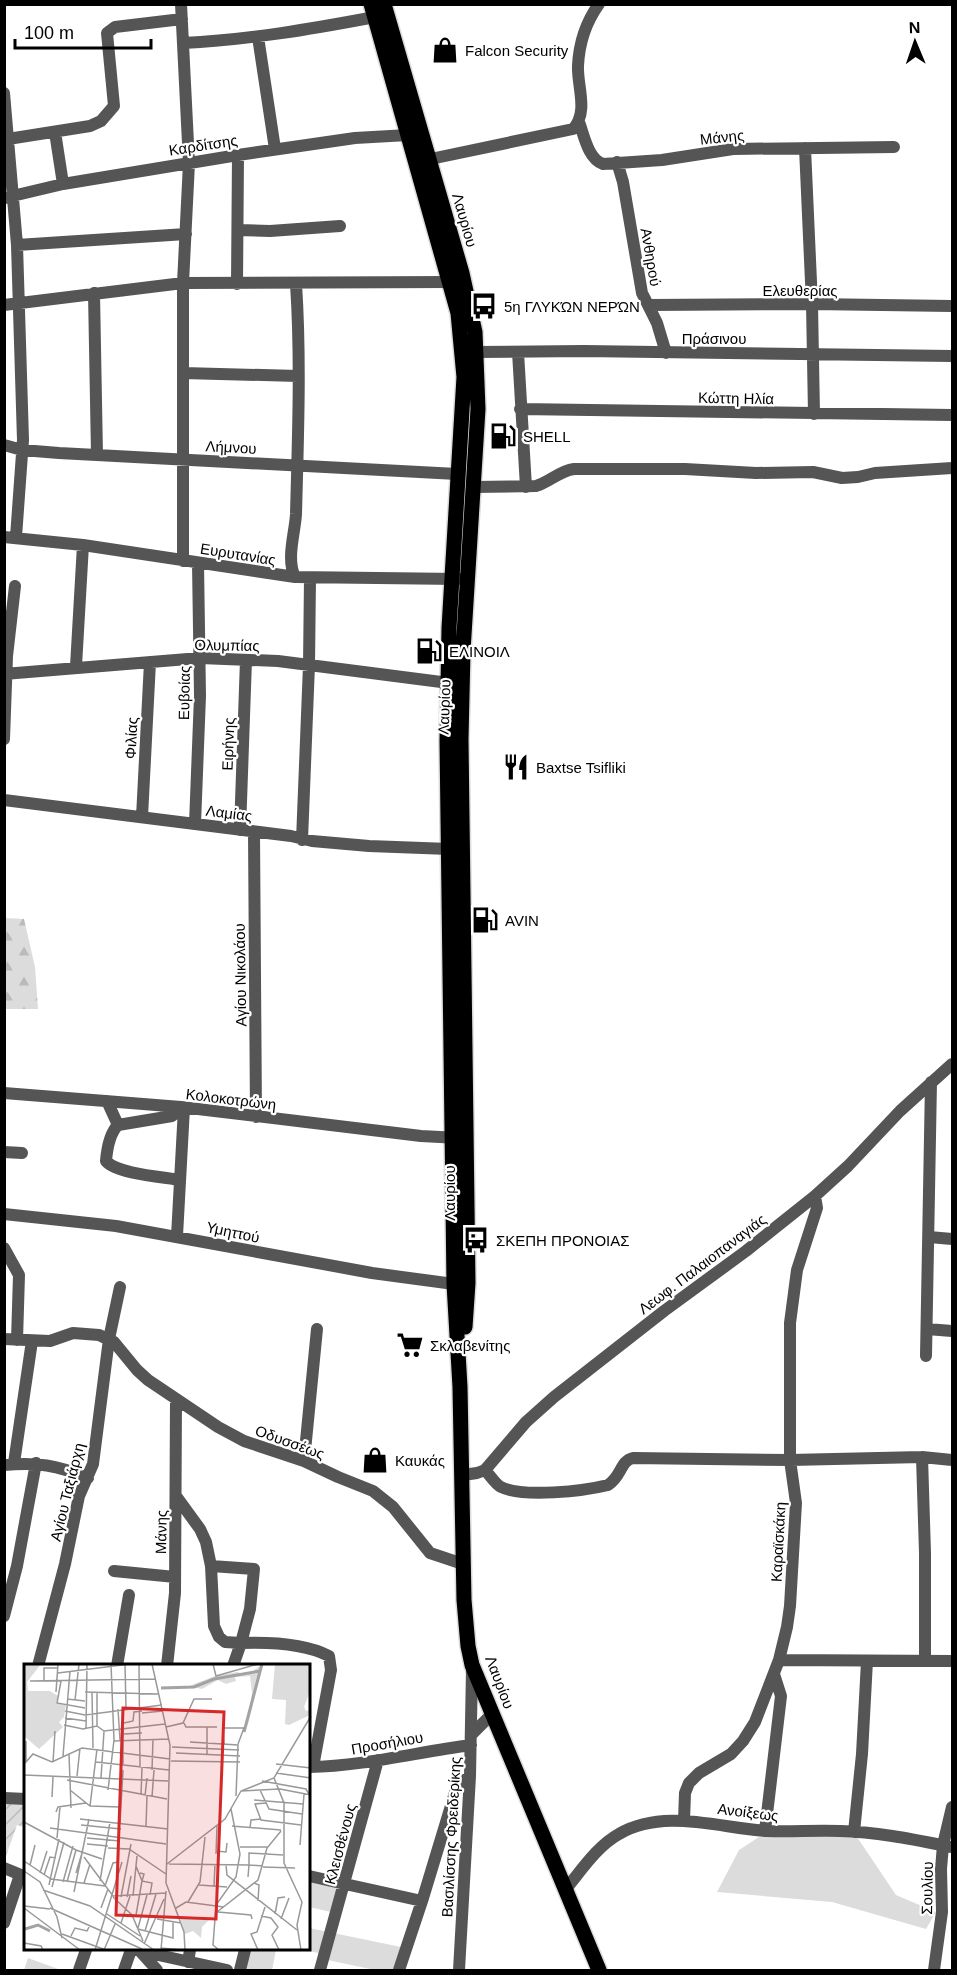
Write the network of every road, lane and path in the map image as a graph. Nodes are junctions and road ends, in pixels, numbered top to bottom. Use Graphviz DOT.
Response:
graph roads {
  1 [pos="181,4"];
  2 [pos="599,4"];
  3 [pos="376,9"];
  4 [pos="182,19"];
  5 [pos="258,37"];
  6 [pos="183,43"];
  7 [pos="4,93"];
  8 [pos="579,122"];
  9 [pos="55,132"];
  10 [pos="408,135"];
  11 [pos="8,139"];
  12 [pos="894,147"];
  13 [pos="805,148"];
  14 [pos="275,149"];
  15 [pos="238,155"];
  16 [pos="422,160"];
  17 [pos="617,162"];
  18 [pos="189,163"];
  19 [pos="63,184"];
  20 [pos="9,197"];
  21 [pos="340,226"];
  22 [pos="238,230"];
  23 [pos="186,234"];
  24 [pos="17,245"];
  25 [pos="450,282"];
  26 [pos="183,283"];
  27 [pos="237,284"];
  28 [pos="296,284"];
  29 [pos="94,293"];
  30 [pos="19,303"];
  31 [pos="812,304"];
  32 [pos="4,305"];
  33 [pos="648,305"];
  34 [pos="952,306"];
  35 [pos="476,352"];
  36 [pos="518,352"];
  37 [pos="666,353"];
  38 [pos="812,354"];
  39 [pos="952,357"];
  40 [pos="183,374"];
  41 [pos="298,376"];
  42 [pos="520,409"];
  43 [pos="814,414"];
  44 [pos="952,415"];
  45 [pos="4,445"];
  46 [pos="22,450"];
  47 [pos="96,455"];
  48 [pos="183,460"];
  49 [pos="298,465"];
  50 [pos="952,468"];
  51 [pos="457,474"];
  52 [pos="474,487"];
  53 [pos="526,487"];
  54 [pos="10,537"];
  55 [pos="83,545"];
  56 [pos="183,561"];
  57 [pos="198,563"];
  58 [pos="295,577"];
  59 [pos="310,578"];
  60 [pos="451,579"];
  61 [pos="468,580"];
  62 [pos="15,585"];
  63 [pos="200,658"];
  64 [pos="246,660"];
  65 [pos="150,662"];
  66 [pos="309,665"];
  67 [pos="76,666"];
  68 [pos="5,674"];
  69 [pos="449,683"];
  70 [pos="4,739"];
  71 [pos="4,800"];
  72 [pos="142,817"];
  73 [pos="195,824"];
  74 [pos="240,830"];
  75 [pos="254,832"];
  76 [pos="302,840"];
  77 [pos="449,849"];
  78 [pos="952,1064"];
  79 [pos="931,1082"];
  80 [pos="4,1093"];
  81 [pos="107,1101"];
  82 [pos="183,1108"];
  83 [pos="256,1117"];
  84 [pos="118,1125"];
  85 [pos="460,1138"];
  86 [pos="4,1152"];
  87 [pos="22,1154"];
  88 [pos="180,1180"];
  89 [pos="815,1196"];
  90 [pos="4,1214"];
  91 [pos="177,1236"];
  92 [pos="929,1237"];
  93 [pos="952,1239"];
  94 [pos="4,1248"];
  95 [pos="11,1268"];
  96 [pos="454,1284"];
  97 [pos="120,1287"];
  98 [pos="317,1329"];
  99 [pos="927,1329"];
  100 [pos="952,1331"];
  101 [pos="109,1338"];
  102 [pos="11,1340"];
  103 [pos="32,1341"];
  104 [pos="926,1356"];
  105 [pos="460,1387"];
  106 [pos="176,1399"];
  107 [pos="922,1457"];
  108 [pos="790,1460"];
  109 [pos="952,1460"];
  110 [pos="304,1461"];
  111 [pos="36,1463"];
  112 [pos="9,1464"];
  113 [pos="485,1470"];
  114 [pos="463,1475"];
  115 [pos="88,1478"];
  116 [pos="176,1496"];
  117 [pos="464,1564"];
  118 [pos="211,1566"];
  119 [pos="114,1571"];
  120 [pos="175,1577"];
  121 [pos="129,1595"];
  122 [pos="4,1616"];
  123 [pos="241,1643"];
  124 [pos="779,1660"];
  125 [pos="867,1660"];
  126 [pos="925,1661"];
  127 [pos="952,1661"];
  128 [pos="39,1664"];
  129 [pos="117,1664"];
  130 [pos="167,1664"];
  131 [pos="234,1664"];
  132 [pos="472,1665"];
  133 [pos="774,1674"];
  134 [pos="494,1716"];
  135 [pos="471,1740"];
  136 [pos="378,1761"];
  137 [pos="311,1767"];
  138 [pos="470,1776"];
  139 [pos="4,1798"];
  140 [pos="24,1799"];
  141 [pos="952,1807"];
  142 [pos="684,1821"];
  143 [pos="765,1831"];
  144 [pos="854,1832"];
  145 [pos="948,1846"];
  146 [pos="4,1869"];
  147 [pos="23,1876"];
  148 [pos="310,1876"];
  149 [pos="344,1884"];
  150 [pos="566,1890"];
  151 [pos="422,1902"];
  152 [pos="947,1912"];
  153 [pos="4,1923"];
  154 [pos="86,1951"];
  155 [pos="135,1951"];
  156 [pos="137,1951"];
  157 [pos="145,1951"];
  158 [pos="245,1951"];
  159 [pos="189,1956"];
  160 [pos="79,1971"];
  161 [pos="124,1971"];
  162 [pos="157,1971"];
  163 [pos="227,1971"];
  164 [pos="240,1971"];
  165 [pos="320,1971"];
  166 [pos="399,1971"];
  167 [pos="459,1971"];
  168 [pos="599,1971"];
  169 [pos="934,1971"];
  1 -- 4 [label="street"];
  2 -- 8 [label="street, Μάνης"];
  3 -- 5 [label="street"];
  3 -- 10 [label="main road, Λαυρίου"];
  3 -- 16 [label="main road, Λαυρίου"];
  4 -- 6 [label="street"];
  4 -- 9 [label="street"];
  5 -- 6 [label="street"];
  5 -- 14 [label="street"];
  6 -- 18 [label="street"];
  7 -- 11 [label="street"];
  8 -- 16 [label="street"];
  8 -- 17 [label="street, Μάνης"];
  9 -- 11 [label="street"];
  9 -- 19 [label="street"];
  10 -- 14 [label="street, Καρδίτσης"];
  10 -- 16 [label="main road, Λαυρίου"];
  11 -- 20 [label="street"];
  12 -- 13 [label="street, Μάνης"];
  13 -- 17 [label="street, Μάνης"];
  13 -- 31 [label="street"];
  14 -- 15 [label="street, Καρδίτσης"];
  15 -- 18 [label="street, Καρδίτσης"];
  15 -- 22 [label="street"];
  16 -- 25 [label="main road, Λαυρίου"];
  16 -- 35 [label="main road, Λαυρίου"];
  17 -- 33 [label="street, Ανθηρού"];
  18 -- 19 [label="street, Καρδίτσης"];
  18 -- 23 [label="street"];
  19 -- 20 [label="street, Καρδίτσης"];
  20 -- 24 [label="street"];
  21 -- 22 [label="street"];
  22 -- 27 [label="street"];
  23 -- 24 [label="street"];
  23 -- 26 [label="street"];
  24 -- 30 [label="street"];
  25 -- 28 [label="street"];
  25 -- 51 [label="main road, Λαυρίου"];
  26 -- 27 [label="street"];
  26 -- 29 [label="street"];
  26 -- 40 [label="street"];
  27 -- 28 [label="street"];
  28 -- 41 [label="street"];
  29 -- 30 [label="street"];
  29 -- 47 [label="street"];
  30 -- 32 [label="street"];
  30 -- 46 [label="street"];
  31 -- 33 [label="street, Ελευθερίας"];
  31 -- 34 [label="street, Ελευθερίας"];
  31 -- 38 [label="street"];
  33 -- 37 [label="street, Ανθηρού"];
  35 -- 36 [label="street, Πράσινου"];
  35 -- 52 [label="main road, Λαυρίου"];
  36 -- 37 [label="street, Πράσινου"];
  36 -- 42 [label="street"];
  37 -- 38 [label="street, Πράσινου"];
  38 -- 39 [label="street, Πράσινου"];
  38 -- 43 [label="street"];
  40 -- 41 [label="street"];
  40 -- 48 [label="street"];
  41 -- 49 [label="street"];
  42 -- 43 [label="street, Κώττη Ηλία"];
  42 -- 53 [label="street"];
  43 -- 44 [label="street, Κώττη Ηλία"];
  45 -- 46 [label="street, Λήμνου"];
  46 -- 47 [label="street, Λήμνου"];
  46 -- 54 [label="street"];
  47 -- 48 [label="street, Λήμνου"];
  48 -- 49 [label="street, Λήμνου"];
  48 -- 56 [label="street"];
  49 -- 51 [label="street, Λήμνου"];
  49 -- 58 [label="street"];
  50 -- 53 [label="street"];
  51 -- 60 [label="main road, Λαυρίου"];
  52 -- 53 [label="street"];
  52 -- 61 [label="main road, Λαυρίου"];
  54 -- 55 [label="street, Ευρυτανίας"];
  55 -- 56 [label="street, Ευρυτανίας"];
  55 -- 67 [label="street"];
  56 -- 57 [label="street, Ευρυτανίας"];
  57 -- 58 [label="street, Ευρυτανίας"];
  57 -- 63 [label="street, Ευβοίας"];
  58 -- 59 [label="street, Ευρυτανίας"];
  59 -- 60 [label="street, Ευρυτανίας"];
  59 -- 66 [label="street"];
  60 -- 61 [label="street, Ευρυτανίας"];
  60 -- 69 [label="main road, Λαυρίου"];
  61 -- 85 [label="main road, Λαυρίου"];
  62 -- 68 [label="street"];
  63 -- 64 [label="street, Ολυμπίας"];
  63 -- 65 [label="street, Ολυμπίας"];
  63 -- 73 [label="street, Ευβοίας"];
  64 -- 66 [label="street, Ολυμπίας"];
  64 -- 74 [label="street, Ειρήνης"];
  65 -- 67 [label="street, Ολυμπίας"];
  65 -- 72 [label="street, Φιλίας"];
  66 -- 69 [label="street, Ολυμπίας"];
  66 -- 76 [label="street"];
  67 -- 68 [label="street, Ολυμπίας"];
  68 -- 70 [label="street"];
  69 -- 77 [label="main road, Λαυρίου"];
  71 -- 72 [label="street, Λαμίας"];
  72 -- 73 [label="street, Λαμίας"];
  73 -- 74 [label="street, Λαμίας"];
  74 -- 75 [label="street, Λαμίας"];
  75 -- 76 [label="street, Λαμίας"];
  75 -- 83 [label="street, Αγίου Νικολάου"];
  76 -- 77 [label="street, Λαμίας"];
  77 -- 85 [label="main road, Λαυρίου"];
  78 -- 79 [label="street, Λεωφ. Παλαιοπαναγιάς"];
  79 -- 89 [label="street, Λεωφ. Παλαιοπαναγιάς"];
  79 -- 92 [label="street"];
  80 -- 81 [label="street, Κολοκοτρώνη"];
  81 -- 82 [label="street, Κολοκοτρώνη"];
  81 -- 84 [label="street"];
  82 -- 83 [label="street, Κολοκοτρώνη"];
  82 -- 84 [label="street"];
  82 -- 88 [label="street"];
  83 -- 85 [label="street, Κολοκοτρώνη"];
  84 -- 88 [label="street"];
  85 -- 96 [label="main road, Λαυρίου"];
  85 -- 105 [label="main road, Λαυρίου"];
  86 -- 87 [label="street"];
  88 -- 91 [label="street"];
  89 -- 108 [label="street, Καραϊσκάκη"];
  89 -- 113 [label="street, Λεωφ. Παλαιοπαναγιάς"];
  90 -- 91 [label="street, Υμηττού"];
  91 -- 96 [label="street, Υμηττού"];
  92 -- 93 [label="street"];
  92 -- 99 [label="street"];
  94 -- 95 [label="street"];
  95 -- 102 [label="street"];
  96 -- 105 [label="main road, Λαυρίου"];
  97 -- 101 [label="street, Αγίου Ταξιάρχη"];
  98 -- 110 [label="street"];
  99 -- 100 [label="street"];
  99 -- 104 [label="street"];
  101 -- 103 [label="street"];
  101 -- 106 [label="street, Οδυσσέως"];
  101 -- 115 [label="street, Αγίου Ταξιάρχη"];
  102 -- 103 [label="street"];
  103 -- 112 [label="street"];
  105 -- 114 [label="main road, Λαυρίου"];
  106 -- 110 [label="street, Οδυσσέως"];
  106 -- 116 [label="street, Μάνης"];
  107 -- 108 [label="street"];
  107 -- 109 [label="street"];
  107 -- 126 [label="street"];
  108 -- 113 [label="street"];
  108 -- 124 [label="street, Καραϊσκάκη"];
  110 -- 117 [label="street, Οδυσσέως"];
  111 -- 112 [label="street"];
  111 -- 115 [label="street"];
  111 -- 122 [label="street"];
  113 -- 114 [label="street"];
  114 -- 117 [label="main road, Λαυρίου"];
  115 -- 128 [label="street, Αγίου Ταξιάρχη"];
  116 -- 118 [label="street"];
  116 -- 120 [label="street, Μάνης"];
  117 -- 132 [label="main road, Λαυρίου"];
  118 -- 123 [label="street"];
  118 -- 123 [label="street"];
  119 -- 120 [label="street"];
  120 -- 130 [label="street, Μάνης"];
  121 -- 129 [label="street"];
  123 -- 131 [label="street"];
  123 -- 137 [label="street"];
  124 -- 125 [label="street"];
  124 -- 133 [label="street, Καραϊσκάκη"];
  125 -- 126 [label="street"];
  125 -- 144 [label="street"];
  126 -- 127 [label="street"];
  132 -- 134 [label="main road, Λαυρίου"];
  132 -- 135 [label="street, Βασιλίσσης Φρειδερίκης"];
  133 -- 142 [label="street, Καραϊσκάκη"];
  133 -- 143 [label="street"];
  134 -- 135 [label="street"];
  134 -- 150 [label="main road, Λαυρίου"];
  135 -- 136 [label="street, Προσήλιου"];
  135 -- 138 [label="street, Βασιλίσσης Φρειδερίκης"];
  136 -- 137 [label="street, Προσήλιου"];
  136 -- 149 [label="street, Κλεισθένους"];
  138 -- 151 [label="street"];
  138 -- 167 [label="street, Βασιλίσσης Φρειδερίκης"];
  139 -- 140 [label="street"];
  141 -- 145 [label="street, Σουλίου"];
  142 -- 143 [label="street, Ανοίξεως"];
  142 -- 150 [label="street, Ανοίξεως"];
  143 -- 144 [label="street, Ανοίξεως"];
  144 -- 145 [label="street, Ανοίξεως"];
  145 -- 152 [label="street, Σουλίου"];
  146 -- 147 [label="street"];
  147 -- 153 [label="street"];
  148 -- 149 [label="street"];
  149 -- 151 [label="street"];
  149 -- 165 [label="street, Κλεισθένους"];
  150 -- 168 [label="main road, Λαυρίου"];
  151 -- 166 [label="street"];
  152 -- 169 [label="street, Σουλίου"];
  154 -- 160 [label="street"];
  155 -- 161 [label="street"];
  156 -- 162 [label="street"];
  157 -- 159 [label="street"];
  158 -- 164 [label="street"];
  159 -- 163 [label="street"];
}
